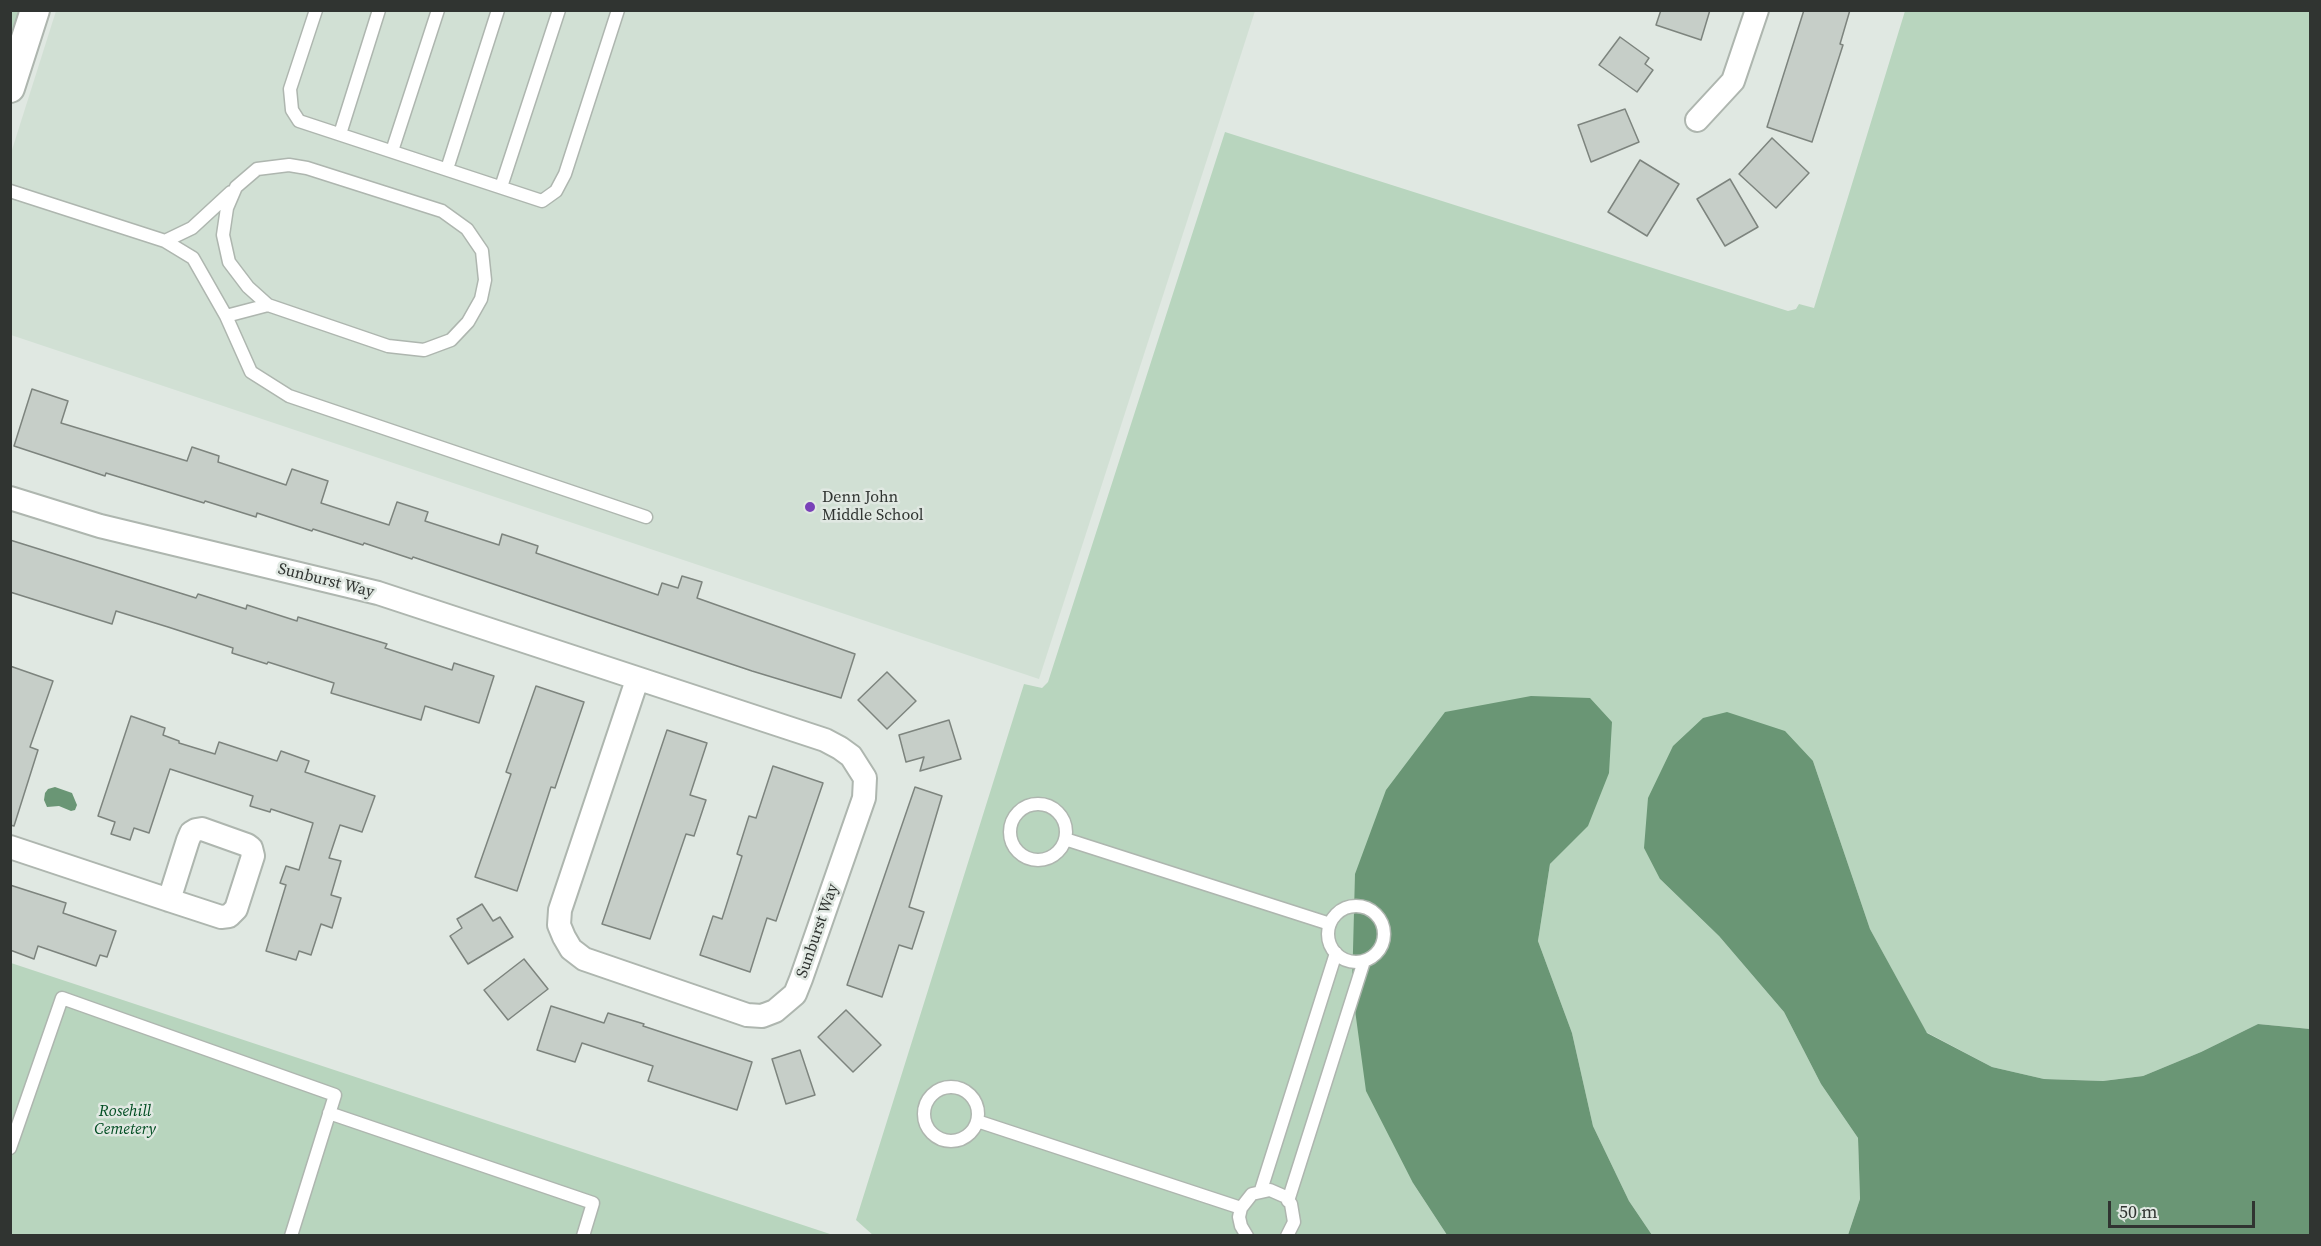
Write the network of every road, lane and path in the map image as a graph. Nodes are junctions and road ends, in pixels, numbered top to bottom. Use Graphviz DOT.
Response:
graph roads {
  1 [pos="35,10"];
  2 [pos="316,10"];
  3 [pos="380,10"];
  4 [pos="438,10"];
  5 [pos="498,10"];
  6 [pos="559,10"];
  7 [pos="618,10"];
  8 [pos="1757,10"];
  9 [pos="10,88"];
  10 [pos="1696,120"];
  11 [pos="340,134"];
  12 [pos="392,151"];
  13 [pos="447,169"];
  14 [pos="237,187"];
  15 [pos="501,187"];
  16 [pos="10,191"];
  17 [pos="165,241"];
  18 [pos="268,305"];
  19 [pos="226,316"];
  20 [pos="10,498"];
  21 [pos="646,517"];
  22 [pos="637,680"];
  23 [pos="1065,839"];
  24 [pos="10,847"];
  25 [pos="169,900"];
  26 [pos="1330,924"];
  27 [pos="1336,953"];
  28 [pos="1364,961"];
  29 [pos="329,1113"];
  30 [pos="977,1121"];
  31 [pos="10,1148"];
  32 [pos="1261,1190"];
  33 [pos="1288,1201"];
  34 [pos="1241,1208"];
  35 [pos="1246,1235"];
  36 [pos="291,1236"];
  37 [pos="583,1236"];
  38 [pos="1287,1236"];
  1 -- 9 [label="street"];
  2 -- 11 [label="lane"];
  3 -- 11 [label="lane"];
  4 -- 12 [label="lane"];
  5 -- 13 [label="lane"];
  6 -- 15 [label="lane"];
  7 -- 15 [label="lane"];
  8 -- 10 [label="street"];
  11 -- 12 [label="lane"];
  12 -- 13 [label="lane"];
  13 -- 15 [label="lane"];
  14 -- 17 [label="lane"];
  14 -- 18 [label="lane"];
  14 -- 18 [label="lane"];
  16 -- 17 [label="lane"];
  17 -- 19 [label="lane"];
  18 -- 19 [label="lane"];
  19 -- 21 [label="lane"];
  20 -- 22 [label="street, Sunburst Way"];
  22 -- 22 [label="street, Sunburst Way"];
  23 -- 23 [label="lane"];
  23 -- 26 [label="lane"];
  24 -- 25 [label="street"];
  26 -- 27 [label="lane"];
  26 -- 28 [label="lane"];
  27 -- 28 [label="lane"];
  27 -- 32 [label="lane"];
  28 -- 33 [label="lane"];
  29 -- 31 [label="lane"];
  29 -- 36 [label="lane"];
  29 -- 37 [label="lane"];
  30 -- 30 [label="lane"];
  30 -- 34 [label="lane"];
  32 -- 33 [label="lane"];
  32 -- 34 [label="lane"];
  33 -- 38 [label="lane"];
  34 -- 35 [label="lane"];
}
